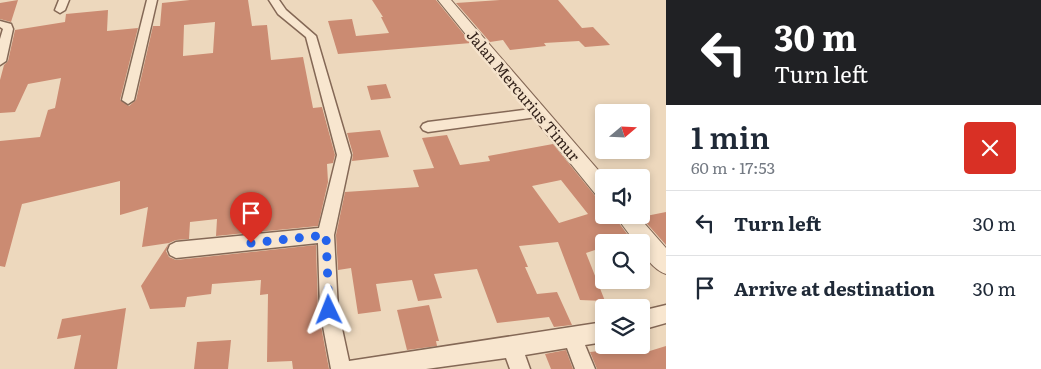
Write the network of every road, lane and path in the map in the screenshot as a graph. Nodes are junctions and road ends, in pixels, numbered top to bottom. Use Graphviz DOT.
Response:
graph roads {
  1 [pos="152,0"];
  2 [pos="274,0"];
  3 [pos="444,0"];
  4 [pos="0,24"];
  5 [pos="0,61"];
  6 [pos="128,100"];
  7 [pos="539,112"];
  8 [pos="428,127"];
  9 [pos="595,179"];
  10 [pos="632,224"];
  11 [pos="326,235"];
  12 [pos="176,250"];
  13 [pos="666,264"];
  14 [pos="666,314"];
  15 [pos="650,318"];
  16 [pos="595,333"];
  17 [pos="572,337"];
  18 [pos="512,347"];
  19 [pos="341,369"];
  20 [pos="354,369"];
  21 [pos="520,369"];
  22 [pos="584,369"];
  1 -- 6 [label="street"];
  2 -- 11 [label="street"];
  3 -- 7 [label="street, Jalan Mercurius Timur"];
  4 -- 5 [label="street"];
  7 -- 8 [label="street"];
  7 -- 9 [label="street, Jalan Mercurius Timur"];
  10 -- 13 [label="street"];
  11 -- 12 [label="street"];
  11 -- 19 [label="street"];
  14 -- 15 [label="street"];
  16 -- 17 [label="street"];
  17 -- 18 [label="street"];
  17 -- 22 [label="street"];
  18 -- 20 [label="street"];
  18 -- 21 [label="street"];
}
